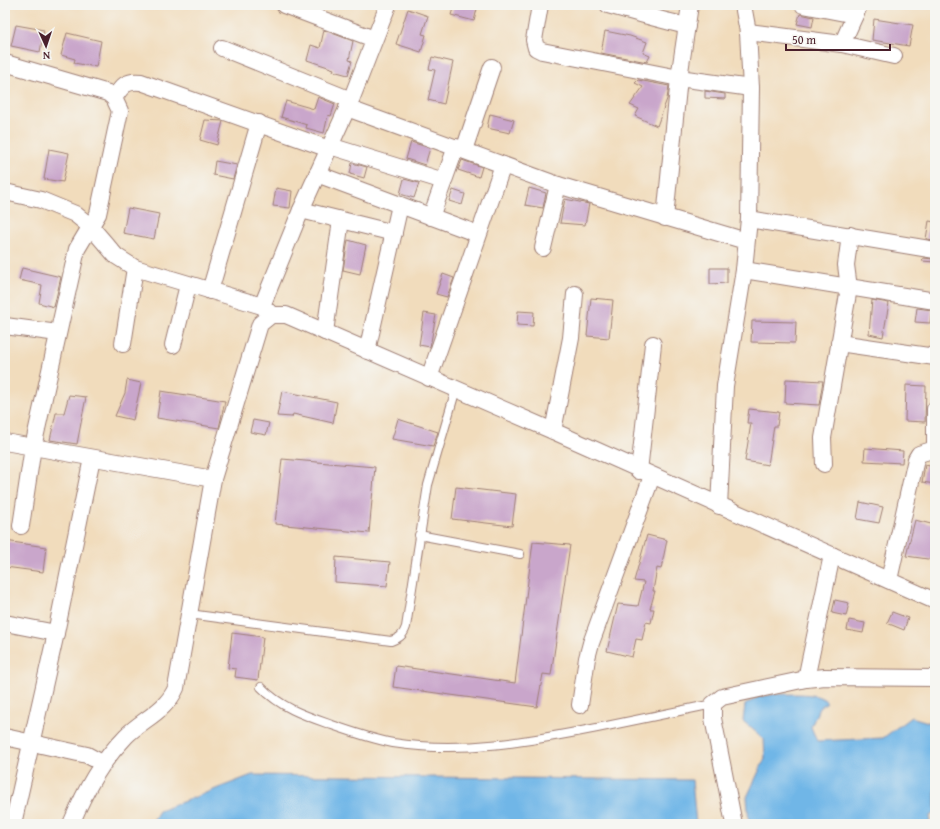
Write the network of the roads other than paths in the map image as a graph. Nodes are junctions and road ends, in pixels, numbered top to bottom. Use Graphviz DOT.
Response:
graph roads {
  1 [pos="284,5"];
  2 [pos="388,5"];
  3 [pos="540,5"];
  4 [pos="608,5"];
  5 [pos="690,5"];
  6 [pos="743,5"];
  7 [pos="803,5"];
  8 [pos="857,10"];
  9 [pos="687,26"];
  10 [pos="748,32"];
  11 [pos="374,39"];
  12 [pos="842,44"];
  13 [pos="222,48"];
  14 [pos="894,56"];
  15 [pos="5,63"];
  16 [pos="492,67"];
  17 [pos="679,78"];
  18 [pos="751,88"];
  19 [pos="114,98"];
  20 [pos="349,104"];
  21 [pos="259,123"];
  22 [pos="329,147"];
  23 [pos="460,149"];
  24 [pos="503,165"];
  25 [pos="317,174"];
  26 [pos="444,181"];
  27 [pos="558,185"];
  28 [pos="5,192"];
  29 [pos="400,205"];
  30 [pos="301,210"];
  31 [pos="431,217"];
  32 [pos="666,218"];
  33 [pos="749,219"];
  34 [pos="341,220"];
  35 [pos="91,228"];
  36 [pos="394,233"];
  37 [pos="478,234"];
  38 [pos="850,235"];
  39 [pos="746,241"];
  40 [pos="543,248"];
  41 [pos="935,250"];
  42 [pos="134,268"];
  43 [pos="744,270"];
  44 [pos="188,285"];
  45 [pos="849,288"];
  46 [pos="210,291"];
  47 [pos="575,294"];
  48 [pos="935,301"];
  49 [pos="267,310"];
  50 [pos="5,326"];
  51 [pos="325,332"];
  52 [pos="58,333"];
  53 [pos="839,343"];
  54 [pos="123,344"];
  55 [pos="653,344"];
  56 [pos="172,345"];
  57 [pos="367,351"];
  58 [pos="935,357"];
  59 [pos="429,378"];
  60 [pos="456,390"];
  61 [pos="935,409"];
  62 [pos="553,431"];
  63 [pos="5,442"];
  64 [pos="935,444"];
  65 [pos="33,447"];
  66 [pos="935,449"];
  67 [pos="92,458"];
  68 [pos="824,464"];
  69 [pos="645,473"];
  70 [pos="213,479"];
  71 [pos="719,506"];
  72 [pos="20,526"];
  73 [pos="419,535"];
  74 [pos="520,554"];
  75 [pos="832,555"];
  76 [pos="889,580"];
  77 [pos="935,601"];
  78 [pos="189,614"];
  79 [pos="5,622"];
  80 [pos="56,633"];
  81 [pos="935,678"];
  82 [pos="806,679"];
  83 [pos="261,688"];
  84 [pos="713,704"];
  85 [pos="580,705"];
  86 [pos="5,737"];
  87 [pos="32,742"];
  88 [pos="102,763"];
  89 [pos="13,824"];
  90 [pos="71,824"];
  91 [pos="734,824"];
  1 -- 11 [label="street"];
  2 -- 11 [label="street"];
  3 -- 17 [label="street"];
  4 -- 9 [label="street"];
  5 -- 9 [label="street"];
  6 -- 10 [label="street"];
  7 -- 8 [label="street"];
  8 -- 12 [label="street"];
  9 -- 17 [label="street"];
  10 -- 12 [label="street"];
  10 -- 18 [label="street"];
  11 -- 20 [label="street"];
  12 -- 14 [label="street"];
  13 -- 20 [label="street"];
  15 -- 19 [label="street"];
  16 -- 23 [label="street"];
  17 -- 18 [label="street"];
  17 -- 32 [label="street"];
  18 -- 33 [label="street"];
  19 -- 21 [label="street"];
  19 -- 35 [label="street"];
  20 -- 22 [label="street"];
  20 -- 23 [label="street"];
  21 -- 22 [label="street"];
  21 -- 46 [label="street"];
  22 -- 25 [label="street"];
  22 -- 26 [label="street"];
  23 -- 24 [label="street"];
  23 -- 26 [label="street"];
  24 -- 27 [label="street"];
  24 -- 37 [label="street"];
  25 -- 29 [label="street"];
  25 -- 30 [label="street"];
  26 -- 31 [label="street"];
  27 -- 32 [label="street"];
  27 -- 40 [label="street"];
  28 -- 35 [label="street"];
  29 -- 31 [label="street"];
  29 -- 36 [label="street"];
  30 -- 34 [label="street"];
  30 -- 49 [label="street"];
  31 -- 37 [label="street"];
  32 -- 39 [label="street"];
  33 -- 38 [label="street"];
  33 -- 39 [label="street"];
  34 -- 36 [label="street"];
  34 -- 51 [label="street"];
  35 -- 42 [label="street"];
  35 -- 52 [label="street"];
  36 -- 57 [label="street"];
  37 -- 59 [label="street"];
  38 -- 41 [label="street"];
  38 -- 45 [label="street"];
  39 -- 43 [label="street"];
  42 -- 44 [label="street"];
  42 -- 54 [label="street"];
  43 -- 45 [label="street"];
  43 -- 71 [label="street"];
  44 -- 46 [label="street"];
  44 -- 56 [label="street"];
  45 -- 48 [label="street"];
  45 -- 53 [label="street"];
  46 -- 49 [label="street"];
  47 -- 62 [label="street"];
  49 -- 51 [label="street"];
  49 -- 70 [label="street"];
  50 -- 52 [label="street"];
  51 -- 57 [label="street"];
  52 -- 65 [label="street"];
  53 -- 58 [label="street"];
  53 -- 68 [label="street"];
  55 -- 69 [label="street"];
  57 -- 59 [label="street"];
  59 -- 60 [label="street"];
  60 -- 62 [label="street"];
  60 -- 73 [label="lane"];
  61 -- 64 [label="street"];
  62 -- 69 [label="street"];
  63 -- 65 [label="street"];
  65 -- 67 [label="street"];
  65 -- 72 [label="street"];
  66 -- 76 [label="street"];
  67 -- 70 [label="street"];
  67 -- 80 [label="street"];
  69 -- 71 [label="street"];
  69 -- 85 [label="street"];
  70 -- 78 [label="street"];
  71 -- 75 [label="street"];
  73 -- 74 [label="lane"];
  73 -- 78 [label="lane"];
  75 -- 76 [label="street"];
  75 -- 82 [label="street"];
  76 -- 77 [label="street"];
  78 -- 88 [label="street"];
  79 -- 80 [label="street"];
  80 -- 87 [label="street"];
  81 -- 82 [label="street"];
  82 -- 84 [label="street"];
  83 -- 84 [label="lane"];
  84 -- 91 [label="street"];
  86 -- 87 [label="street"];
  87 -- 88 [label="street"];
  87 -- 89 [label="street"];
  88 -- 90 [label="street"];
}
